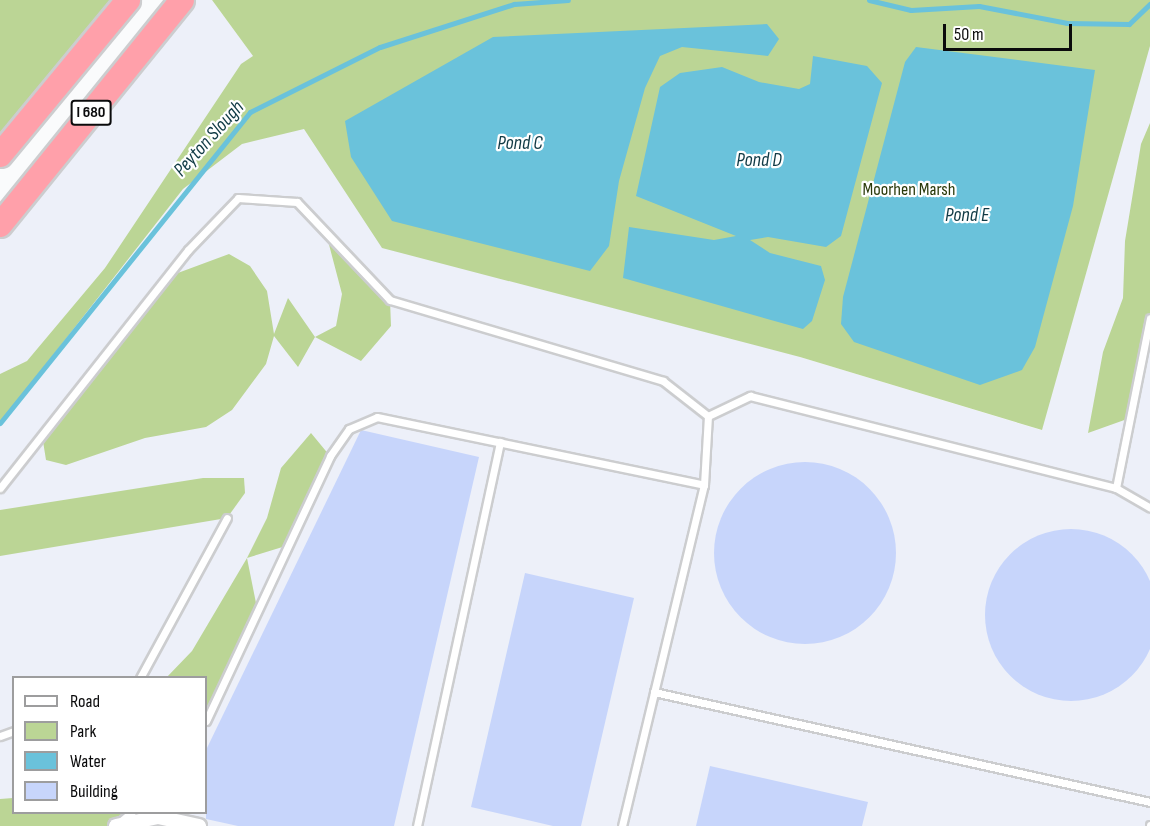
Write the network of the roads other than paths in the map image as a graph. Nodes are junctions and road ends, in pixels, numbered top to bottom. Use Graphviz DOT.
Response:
graph roads {
  1 [pos="128,0"];
  2 [pos="182,0"];
  3 [pos="0,155"];
  4 [pos="0,225"];
  5 [pos="1150,318"];
  6 [pos="708,416"];
  7 [pos="500,442"];
  8 [pos="704,485"];
  9 [pos="0,488"];
  10 [pos="1116,488"];
  11 [pos="1150,508"];
  12 [pos="227,518"];
  13 [pos="141,676"];
  14 [pos="654,693"];
  15 [pos="207,719"];
  16 [pos="1150,802"];
  17 [pos="131,814"];
  18 [pos="116,826"];
  19 [pos="200,826"];
  20 [pos="417,826"];
  21 [pos="622,826"];
  1 -- 3 [label="highway, I 680"];
  2 -- 4 [label="highway, I 680"];
  5 -- 10 [label="lane"];
  6 -- 8 [label="lane"];
  6 -- 9 [label="lane"];
  6 -- 10 [label="lane"];
  7 -- 8 [label="lane"];
  7 -- 15 [label="lane"];
  7 -- 20 [label="lane"];
  8 -- 14 [label="lane"];
  10 -- 11 [label="lane"];
  12 -- 13 [label="lane"];
  14 -- 16 [label="lane"];
  14 -- 21 [label="lane"];
  17 -- 18 [label="lane"];
  18 -- 19 [label="street"];
}
